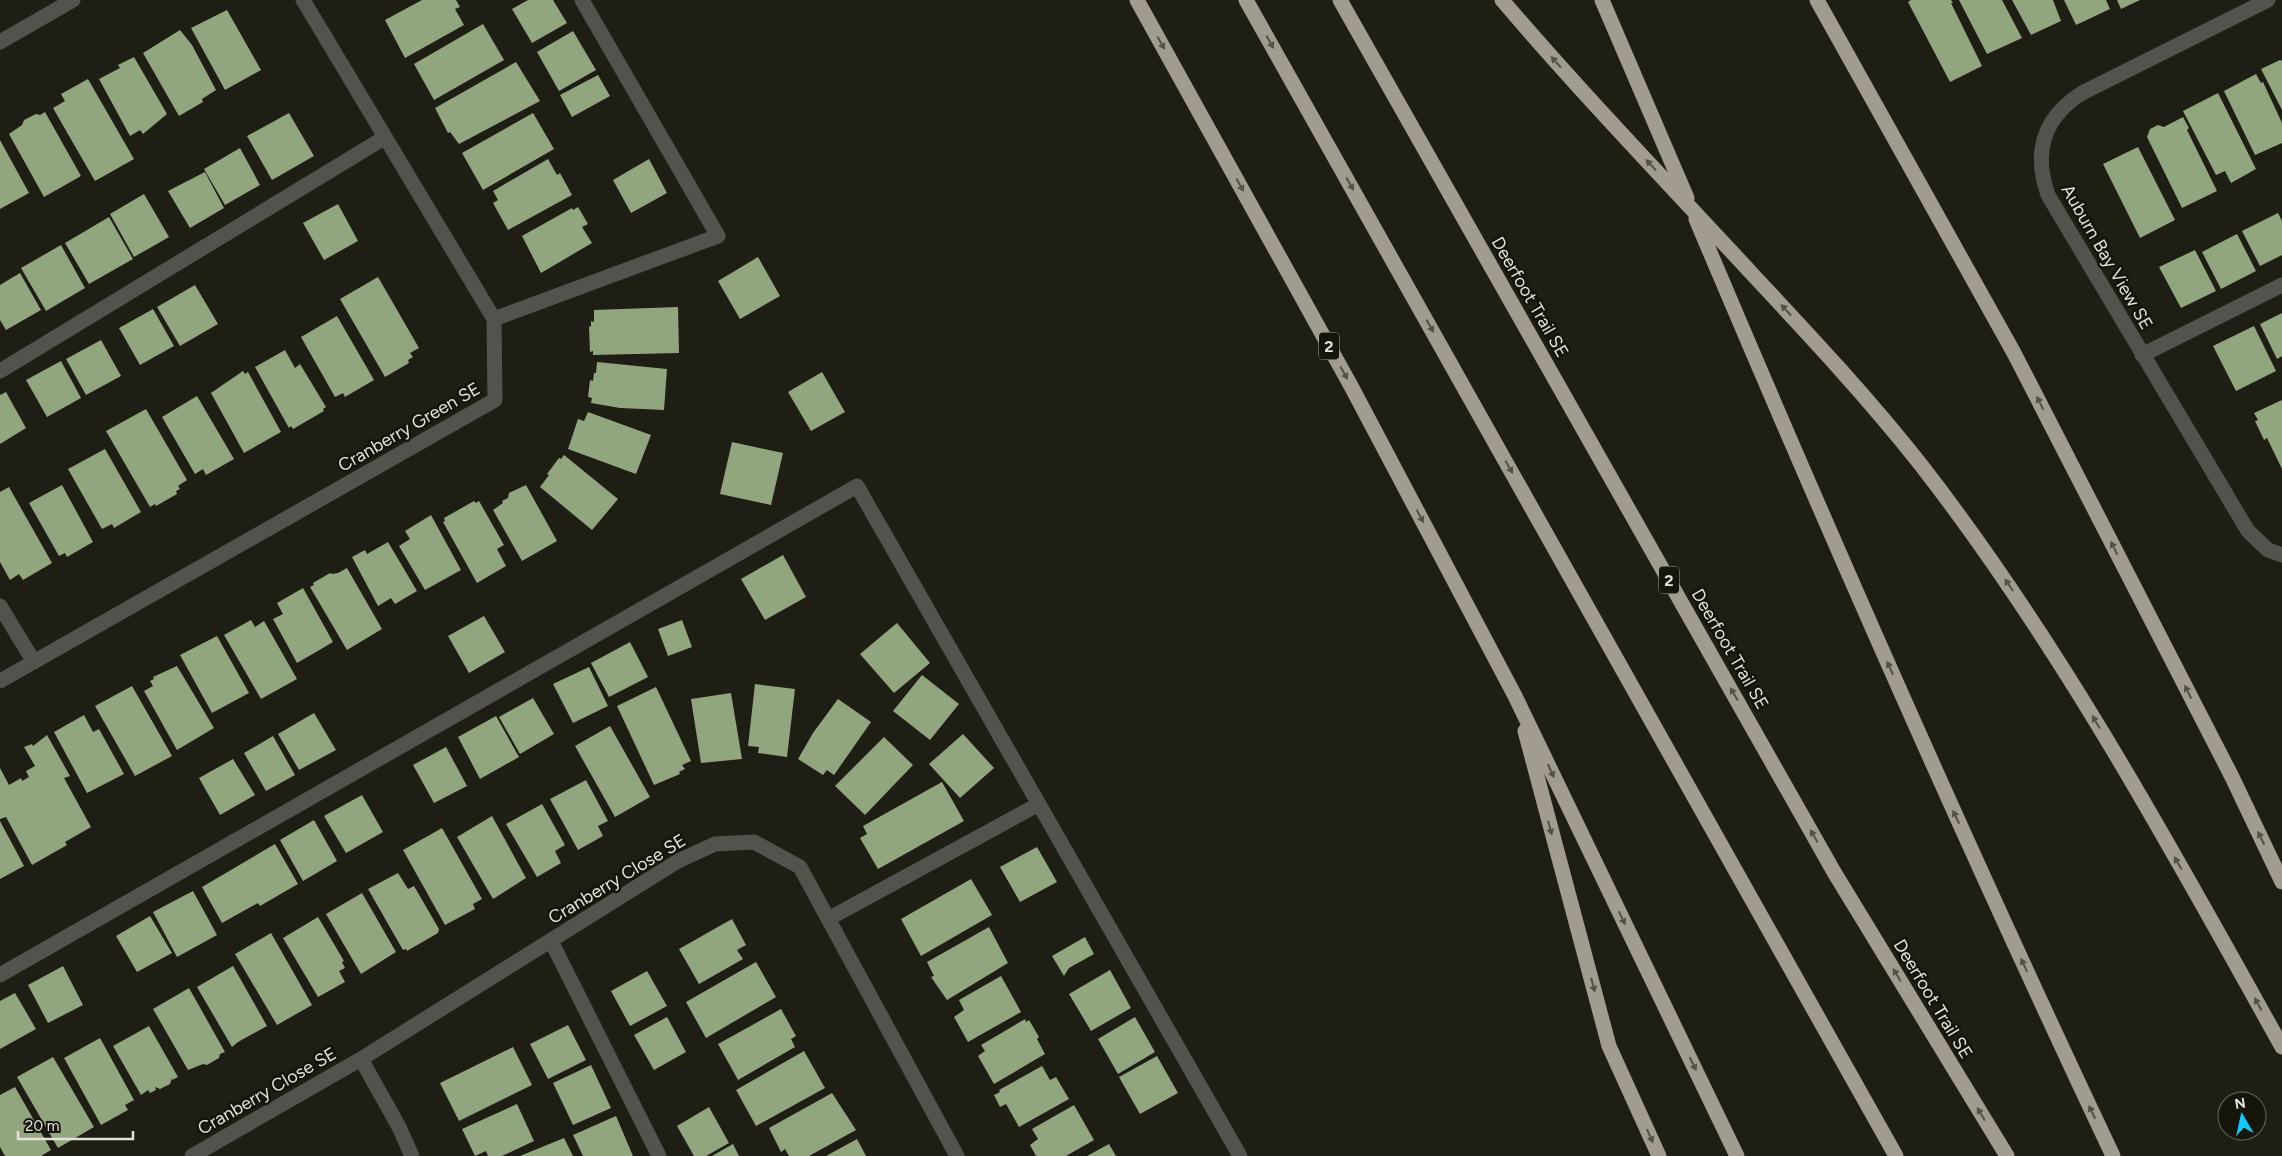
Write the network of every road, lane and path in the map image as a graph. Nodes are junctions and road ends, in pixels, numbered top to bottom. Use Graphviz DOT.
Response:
graph roads {
  1 [pos="73,0"];
  2 [pos="303,0"];
  3 [pos="582,0"];
  4 [pos="1137,0"];
  5 [pos="1246,0"];
  6 [pos="1340,0"];
  7 [pos="1502,0"];
  8 [pos="1602,0"];
  9 [pos="1816,0"];
  10 [pos="2268,0"];
  11 [pos="0,42"];
  12 [pos="384,138"];
  13 [pos="2282,285"];
  14 [pos="494,319"];
  15 [pos="2142,355"];
  16 [pos="0,371"];
  17 [pos="2282,554"];
  18 [pos="0,606"];
  19 [pos="34,662"];
  20 [pos="0,681"];
  21 [pos="1515,696"];
  22 [pos="1039,804"];
  23 [pos="2282,882"];
  24 [pos="828,919"];
  25 [pos="551,941"];
  26 [pos="0,975"];
  27 [pos="2282,1046"];
  28 [pos="360,1059"];
  29 [pos="192,1156"];
  30 [pos="412,1156"];
  31 [pos="659,1156"];
  32 [pos="957,1156"];
  33 [pos="1240,1156"];
  34 [pos="1659,1156"];
  35 [pos="1737,1156"];
  36 [pos="1896,1156"];
  37 [pos="2006,1156"];
  38 [pos="2113,1156"];
  1 -- 11 [label="street"];
  2 -- 12 [label="street"];
  3 -- 14 [label="street"];
  4 -- 21 [label="highway, 2, one-way"];
  5 -- 36 [label="highway, one-way"];
  37 -- 6 [label="highway, Deerfoot Trail SE / 2, one-way"];
  27 -- 7 [label="highway, one-way"];
  38 -- 8 [label="highway, one-way"];
  23 -- 9 [label="highway, one-way"];
  10 -- 15 [label="street, Auburn Bay View SE"];
  12 -- 14 [label="street"];
  12 -- 16 [label="street"];
  13 -- 15 [label="street"];
  14 -- 19 [label="street, Cranberry Green SE"];
  15 -- 17 [label="street, Auburn Bay View SE"];
  18 -- 19 [label="street"];
  19 -- 20 [label="street, Cranberry Green SE"];
  21 -- 34 [label="highway, one-way"];
  21 -- 35 [label="highway, 2, one-way"];
  22 -- 24 [label="street"];
  22 -- 26 [label="street"];
  22 -- 33 [label="street"];
  24 -- 25 [label="street, Cranberry Close SE"];
  24 -- 32 [label="street, Cranberry Close SE"];
  25 -- 28 [label="street, Cranberry Close SE"];
  25 -- 31 [label="street"];
  28 -- 29 [label="street, Cranberry Close SE"];
  28 -- 30 [label="street, Cranberry Close SE"];
}
